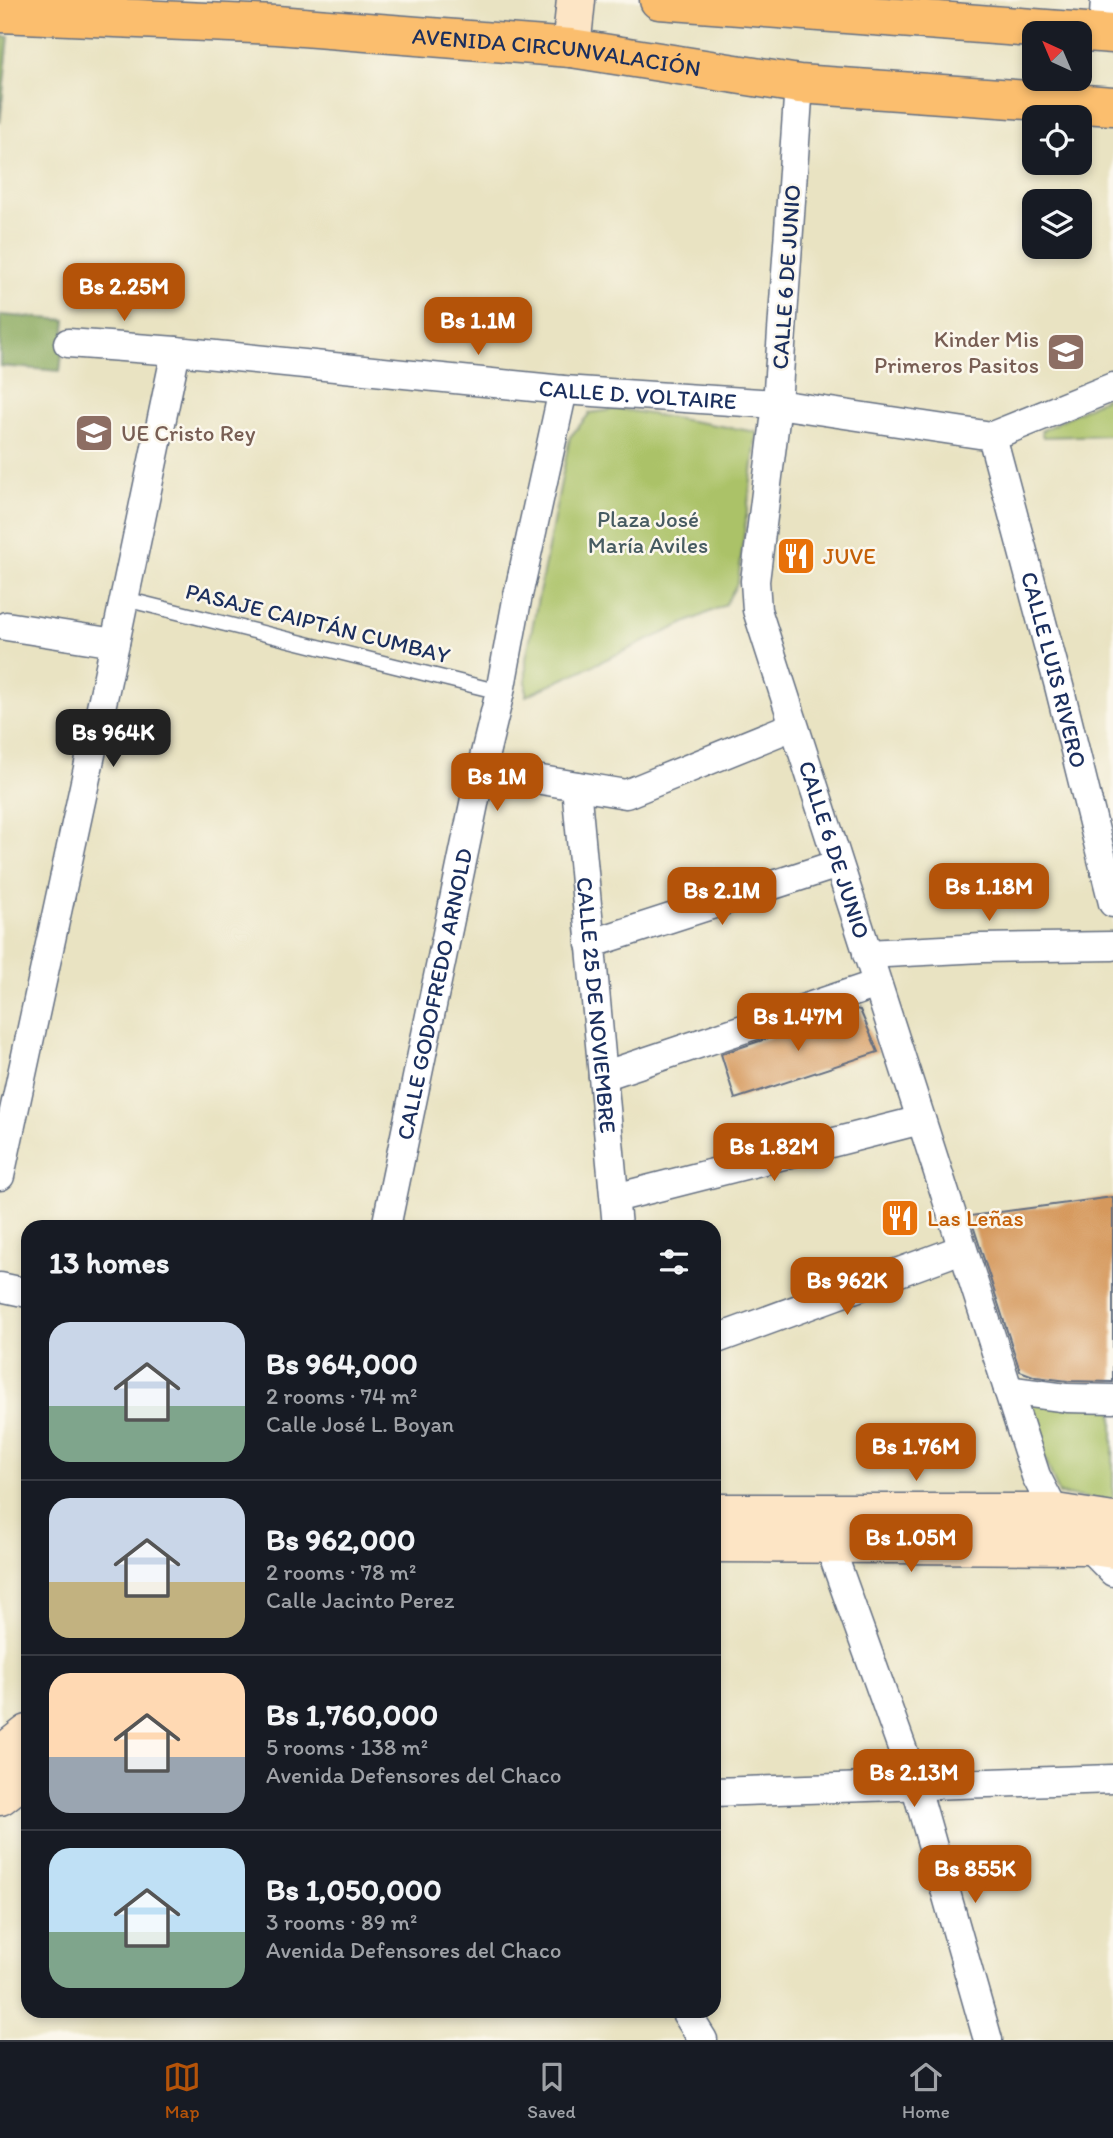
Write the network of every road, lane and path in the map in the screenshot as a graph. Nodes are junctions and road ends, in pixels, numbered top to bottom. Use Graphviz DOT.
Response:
graph roads {
  1 [pos="576,0"];
  2 [pos="659,0"];
  3 [pos="9,9"];
  4 [pos="1107,22"];
  5 [pos="572,48"];
  6 [pos="799,84"];
  7 [pos="1113,106"];
  8 [pos="68,343"];
  9 [pos="176,351"];
  10 [pos="1113,387"];
  11 [pos="564,390"];
  12 [pos="776,404"];
  13 [pos="992,436"];
  14 [pos="125,599"];
  15 [pos="6,626"];
  16 [pos="115,643"];
  17 [pos="500,692"];
  18 [pos="793,726"];
  19 [pos="481,770"];
  20 [pos="576,786"];
  21 [pos="838,864"];
  22 [pos="1113,903"];
  23 [pos="590,944"];
  24 [pos="1113,947"];
  25 [pos="867,954"];
  26 [pos="877,984"];
  27 [pos="603,1076"];
  28 [pos="921,1120"];
  29 [pos="0,1176"];
  30 [pos="615,1198"];
  31 [pos="387,1220"];
  32 [pos="617,1220"];
  33 [pos="962,1249"];
  34 [pos="0,1287"];
  35 [pos="21,1292"];
  36 [pos="721,1337"];
  37 [pos="1008,1390"];
  38 [pos="1113,1399"];
  39 [pos="721,1513"];
  40 [pos="1055,1513"];
  41 [pos="1104,1538"];
  42 [pos="721,1543"];
  43 [pos="829,1544"];
  44 [pos="1113,1572"];
  45 [pos="21,1740"];
  46 [pos="0,1756"];
  47 [pos="1113,1779"];
  48 [pos="21,1780"];
  49 [pos="915,1784"];
  50 [pos="721,1792"];
  51 [pos="0,1796"];
  52 [pos="689,2018"];
  53 [pos="703,2040"];
  54 [pos="988,2040"];
  1 -- 5 [label="street"];
  2 -- 4 [label="highway"];
  3 -- 5 [label="highway, AVENIDA CIRCUNVALACIÓN"];
  5 -- 6 [label="highway, AVENIDA CIRCUNVALACIÓN"];
  6 -- 7 [label="highway, AVENIDA CIRCUNVALACIÓN"];
  6 -- 12 [label="street, CALLE 6 DE JUNIO"];
  8 -- 9 [label="street, CALLE D. VOLTAIRE"];
  9 -- 11 [label="street, CALLE D. VOLTAIRE"];
  9 -- 14 [label="street"];
  10 -- 13 [label="street"];
  11 -- 12 [label="street, CALLE D. VOLTAIRE"];
  11 -- 17 [label="street, CALLE GODOFREDO ARNOLD"];
  12 -- 13 [label="street, CALLE D. VOLTAIRE"];
  12 -- 18 [label="street, CALLE 6 DE JUNIO"];
  13 -- 22 [label="street, CALLE LUIS RIVERO"];
  14 -- 16 [label="street"];
  14 -- 17 [label="lane, PASAJE CAIPTÁN CUMBAY"];
  15 -- 16 [label="street"];
  16 -- 29 [label="street"];
  17 -- 19 [label="street, CALLE GODOFREDO ARNOLD"];
  18 -- 20 [label="street"];
  18 -- 21 [label="street, CALLE 6 DE JUNIO"];
  19 -- 20 [label="street"];
  19 -- 31 [label="street, CALLE GODOFREDO ARNOLD"];
  20 -- 23 [label="street, CALLE 25 DE NOVIEMBRE"];
  21 -- 23 [label="street"];
  21 -- 25 [label="street, CALLE 6 DE JUNIO"];
  23 -- 27 [label="street, CALLE 25 DE NOVIEMBRE"];
  24 -- 25 [label="street"];
  25 -- 26 [label="street, CALLE 6 DE JUNIO"];
  26 -- 27 [label="street"];
  26 -- 28 [label="street, CALLE 6 DE JUNIO"];
  27 -- 30 [label="street, CALLE 25 DE NOVIEMBRE"];
  28 -- 30 [label="street"];
  28 -- 33 [label="street, CALLE 6 DE JUNIO"];
  30 -- 32 [label="street, CALLE 25 DE NOVIEMBRE"];
  33 -- 36 [label="street"];
  33 -- 37 [label="street, CALLE 6 DE JUNIO"];
  34 -- 35 [label="street"];
  37 -- 38 [label="street"];
  37 -- 40 [label="street, CALLE 6 DE JUNIO"];
  39 -- 40 [label="street"];
  40 -- 41 [label="street"];
  41 -- 43 [label="street"];
  41 -- 44 [label="street"];
  42 -- 43 [label="street"];
  43 -- 49 [label="street"];
  45 -- 46 [label="street"];
  47 -- 49 [label="street"];
  48 -- 51 [label="street"];
  49 -- 50 [label="street"];
  49 -- 54 [label="street"];
  52 -- 53 [label="street"];
}
